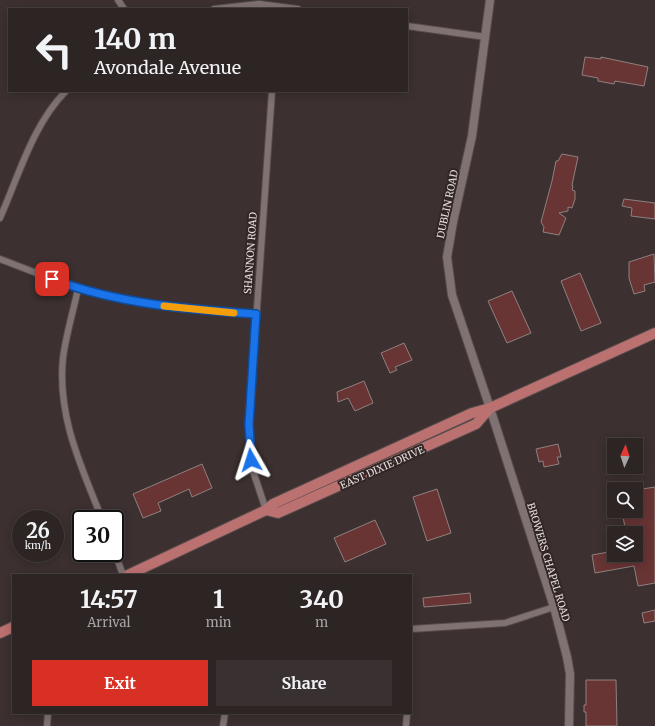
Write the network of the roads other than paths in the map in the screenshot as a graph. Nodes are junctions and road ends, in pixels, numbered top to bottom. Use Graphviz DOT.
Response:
graph roads {
  1 [pos="490,0"];
  2 [pos="279,5"];
  3 [pos="223,8"];
  4 [pos="293,8"];
  5 [pos="408,26"];
  6 [pos="486,37"];
  7 [pos="65,92"];
  8 [pos="272,92"];
  9 [pos="0,218"];
  10 [pos="0,260"];
  11 [pos="78,289"];
  12 [pos="256,314"];
  13 [pos="655,333"];
  14 [pos="490,408"];
  15 [pos="98,510"];
  16 [pos="266,510"];
  17 [pos="118,562"];
  18 [pos="123,574"];
  19 [pos="130,574"];
  20 [pos="554,608"];
  21 [pos="12,627"];
  22 [pos="412,629"];
  23 [pos="0,633"];
  24 [pos="48,714"];
  25 [pos="225,714"];
  26 [pos="407,714"];
  27 [pos="47,726"];
  28 [pos="223,726"];
  29 [pos="406,726"];
  30 [pos="569,726"];
  1 -- 6 [label="street, DUBLIN ROAD"];
  2 -- 3 [label="street"];
  2 -- 4 [label="street"];
  5 -- 6 [label="street"];
  6 -- 14 [label="street, DUBLIN ROAD"];
  7 -- 9 [label="street"];
  8 -- 12 [label="street, SHANNON ROAD"];
  10 -- 11 [label="street"];
  11 -- 12 [label="street"];
  11 -- 15 [label="street"];
  12 -- 16 [label="street, SHANNON ROAD"];
  13 -- 14 [label="main road, EAST DIXIE DRIVE"];
  14 -- 16 [label="main road, EAST DIXIE DRIVE"];
  14 -- 20 [label="street, BROWERS CHAPEL ROAD"];
  16 -- 19 [label="main road, EAST DIXIE DRIVE"];
  17 -- 18 [label="street"];
  20 -- 22 [label="street"];
  20 -- 30 [label="street, BROWERS CHAPEL ROAD"];
  21 -- 23 [label="main road"];
  24 -- 27 [label="street"];
  25 -- 28 [label="street"];
  26 -- 29 [label="street"];
}
